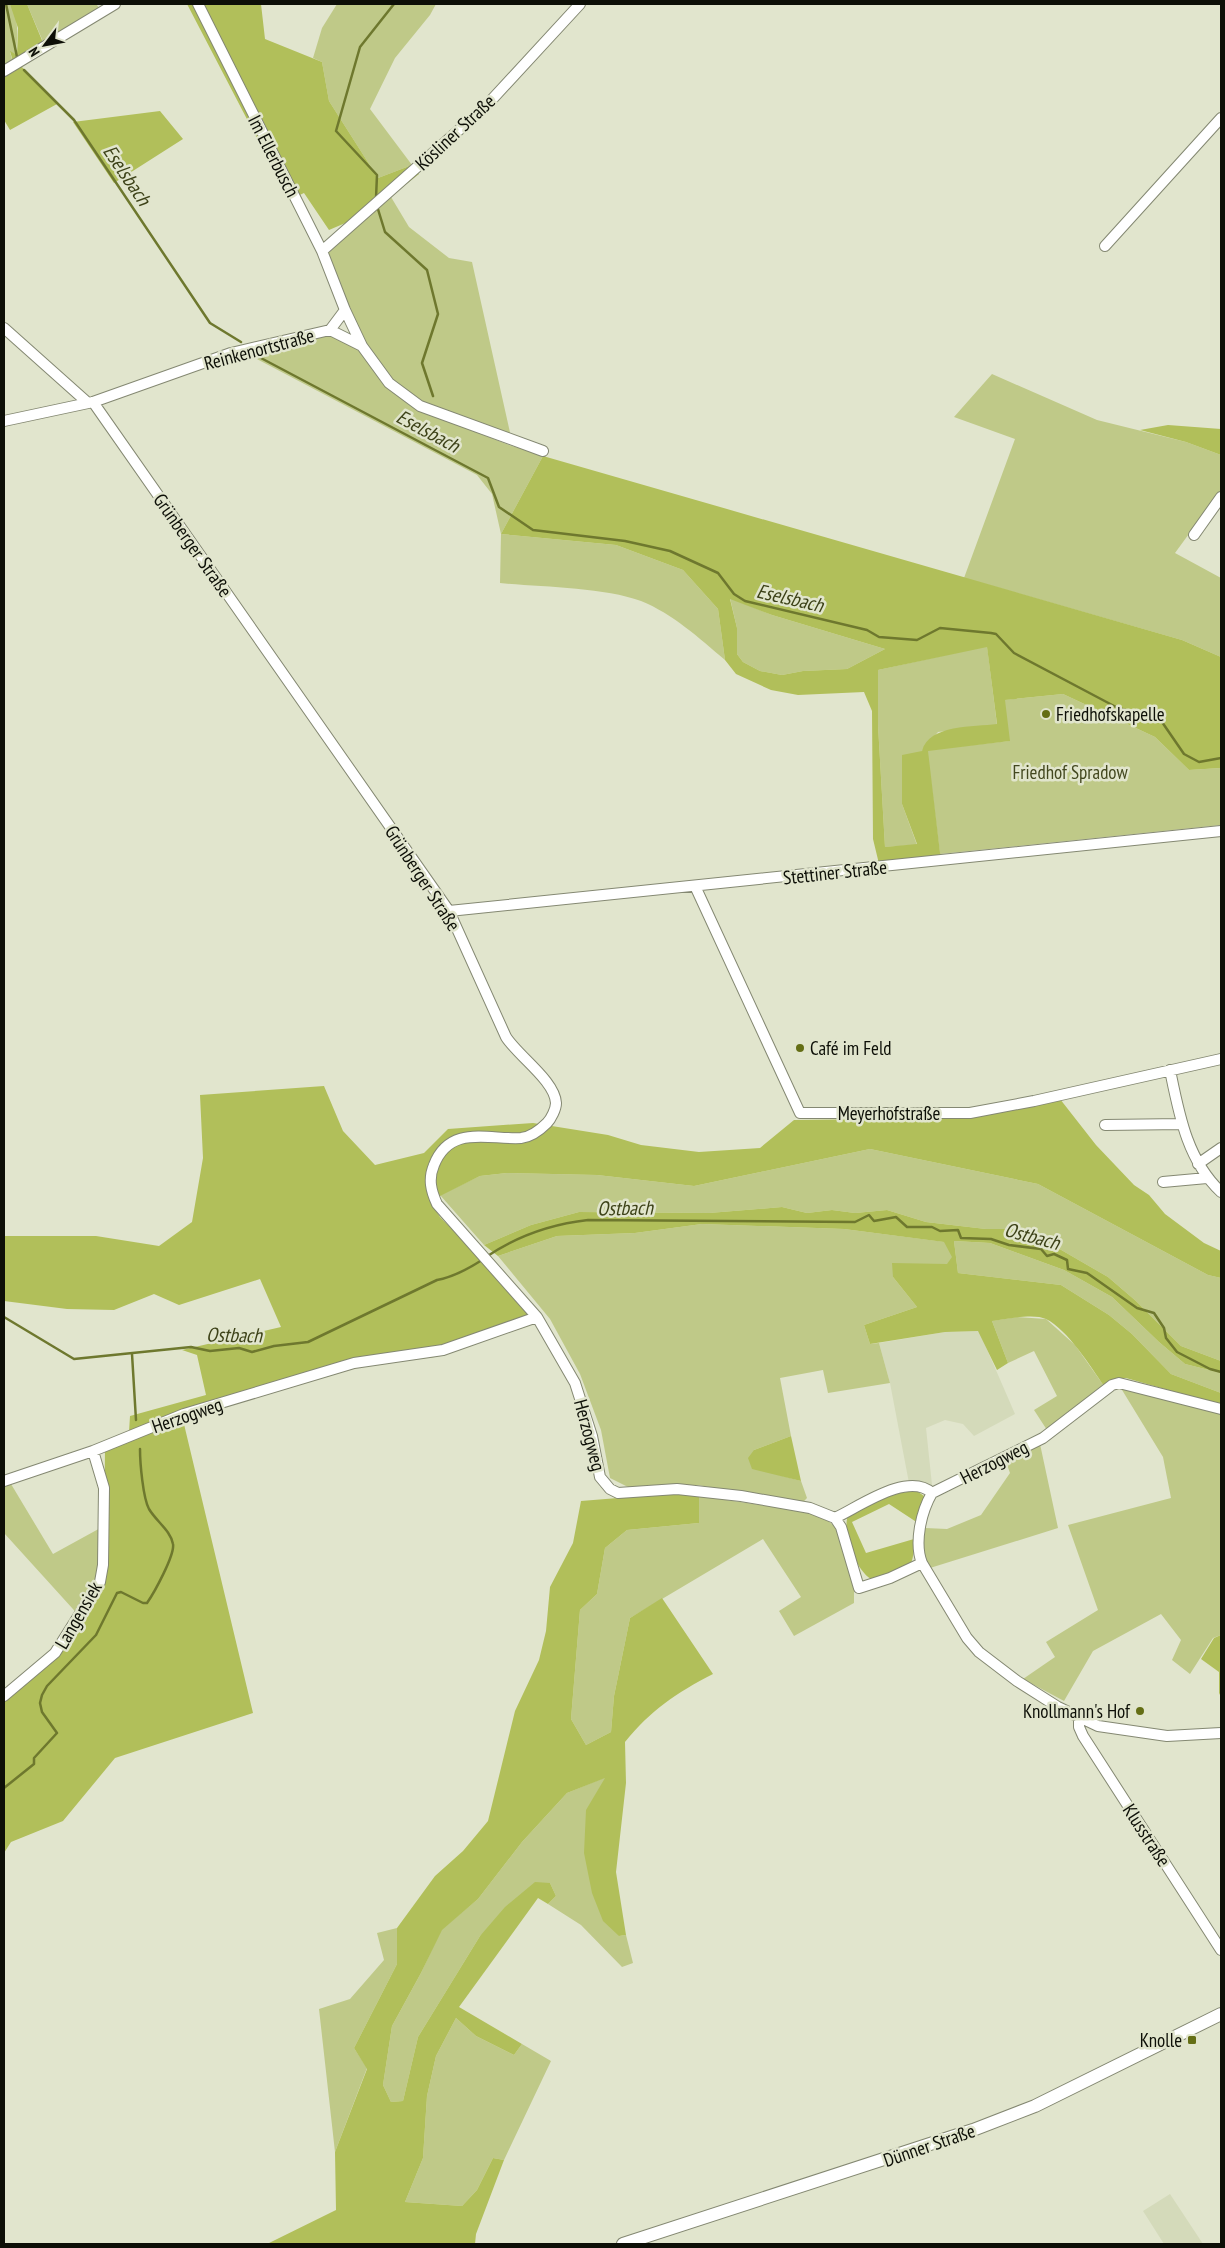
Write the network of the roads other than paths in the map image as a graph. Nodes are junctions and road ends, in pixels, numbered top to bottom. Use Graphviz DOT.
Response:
graph roads {
  1 [pos="115,4"];
  2 [pos="198,4"];
  3 [pos="580,4"];
  4 [pos="4,71"];
  5 [pos="1221,118"];
  6 [pos="1104,246"];
  7 [pos="322,251"];
  8 [pos="345,310"];
  9 [pos="4,328"];
  10 [pos="330,330"];
  11 [pos="362,346"];
  12 [pos="91,403"];
  13 [pos="4,421"];
  14 [pos="543,451"];
  15 [pos="1221,497"];
  16 [pos="1194,535"];
  17 [pos="1221,830"];
  18 [pos="695,886"];
  19 [pos="449,912"];
  20 [pos="1221,1058"];
  21 [pos="1170,1070"];
  22 [pos="1182,1124"];
  23 [pos="1105,1125"];
  24 [pos="1221,1148"];
  25 [pos="1198,1164"];
  26 [pos="1207,1178"];
  27 [pos="1163,1182"];
  28 [pos="1221,1192"];
  29 [pos="537,1317"];
  30 [pos="1221,1409"];
  31 [pos="93,1451"];
  32 [pos="4,1481"];
  33 [pos="932,1493"];
  34 [pos="836,1518"];
  35 [pos="922,1563"];
  36 [pos="4,1696"];
  37 [pos="1079,1719"];
  38 [pos="1221,1732"];
  39 [pos="1221,1950"];
  40 [pos="1221,2014"];
  41 [pos="623,2244"];
  1 -- 4 [label="street"];
  2 -- 7 [label="street, Im Ellerbusch"];
  3 -- 7 [label="street, Kösliner Straße"];
  5 -- 6 [label="street"];
  7 -- 8 [label="street, Im Ellerbusch"];
  8 -- 10 [label="street"];
  8 -- 11 [label="street, Im Ellerbusch"];
  9 -- 12 [label="street, Grünberger Straße"];
  10 -- 11 [label="street, Reinkenortstraße"];
  10 -- 12 [label="street, Reinkenortstraße"];
  11 -- 14 [label="street, Reinkenortstraße"];
  12 -- 13 [label="street, Reinkenortstraße"];
  12 -- 19 [label="street, Grünberger Straße"];
  15 -- 16 [label="street"];
  17 -- 18 [label="street, Stettiner Straße"];
  18 -- 19 [label="street, Stettiner Straße"];
  18 -- 21 [label="street, Meyerhofstraße"];
  19 -- 29 [label="street, Grünberger Straße"];
  20 -- 21 [label="street, Meyerhofstraße"];
  21 -- 22 [label="street"];
  22 -- 23 [label="street"];
  22 -- 25 [label="street"];
  24 -- 25 [label="street"];
  25 -- 26 [label="street"];
  26 -- 27 [label="street"];
  26 -- 28 [label="street"];
  29 -- 31 [label="street, Herzogweg"];
  29 -- 34 [label="street, Herzogweg"];
  30 -- 33 [label="street, Herzogweg"];
  31 -- 32 [label="street, Herzogweg"];
  31 -- 36 [label="street, Langensiek"];
  33 -- 34 [label="street"];
  33 -- 35 [label="street"];
  34 -- 35 [label="street"];
  35 -- 37 [label="street"];
  37 -- 38 [label="street"];
  37 -- 39 [label="street, Klusstraße"];
  40 -- 41 [label="street, Dünner Straße"];
}
